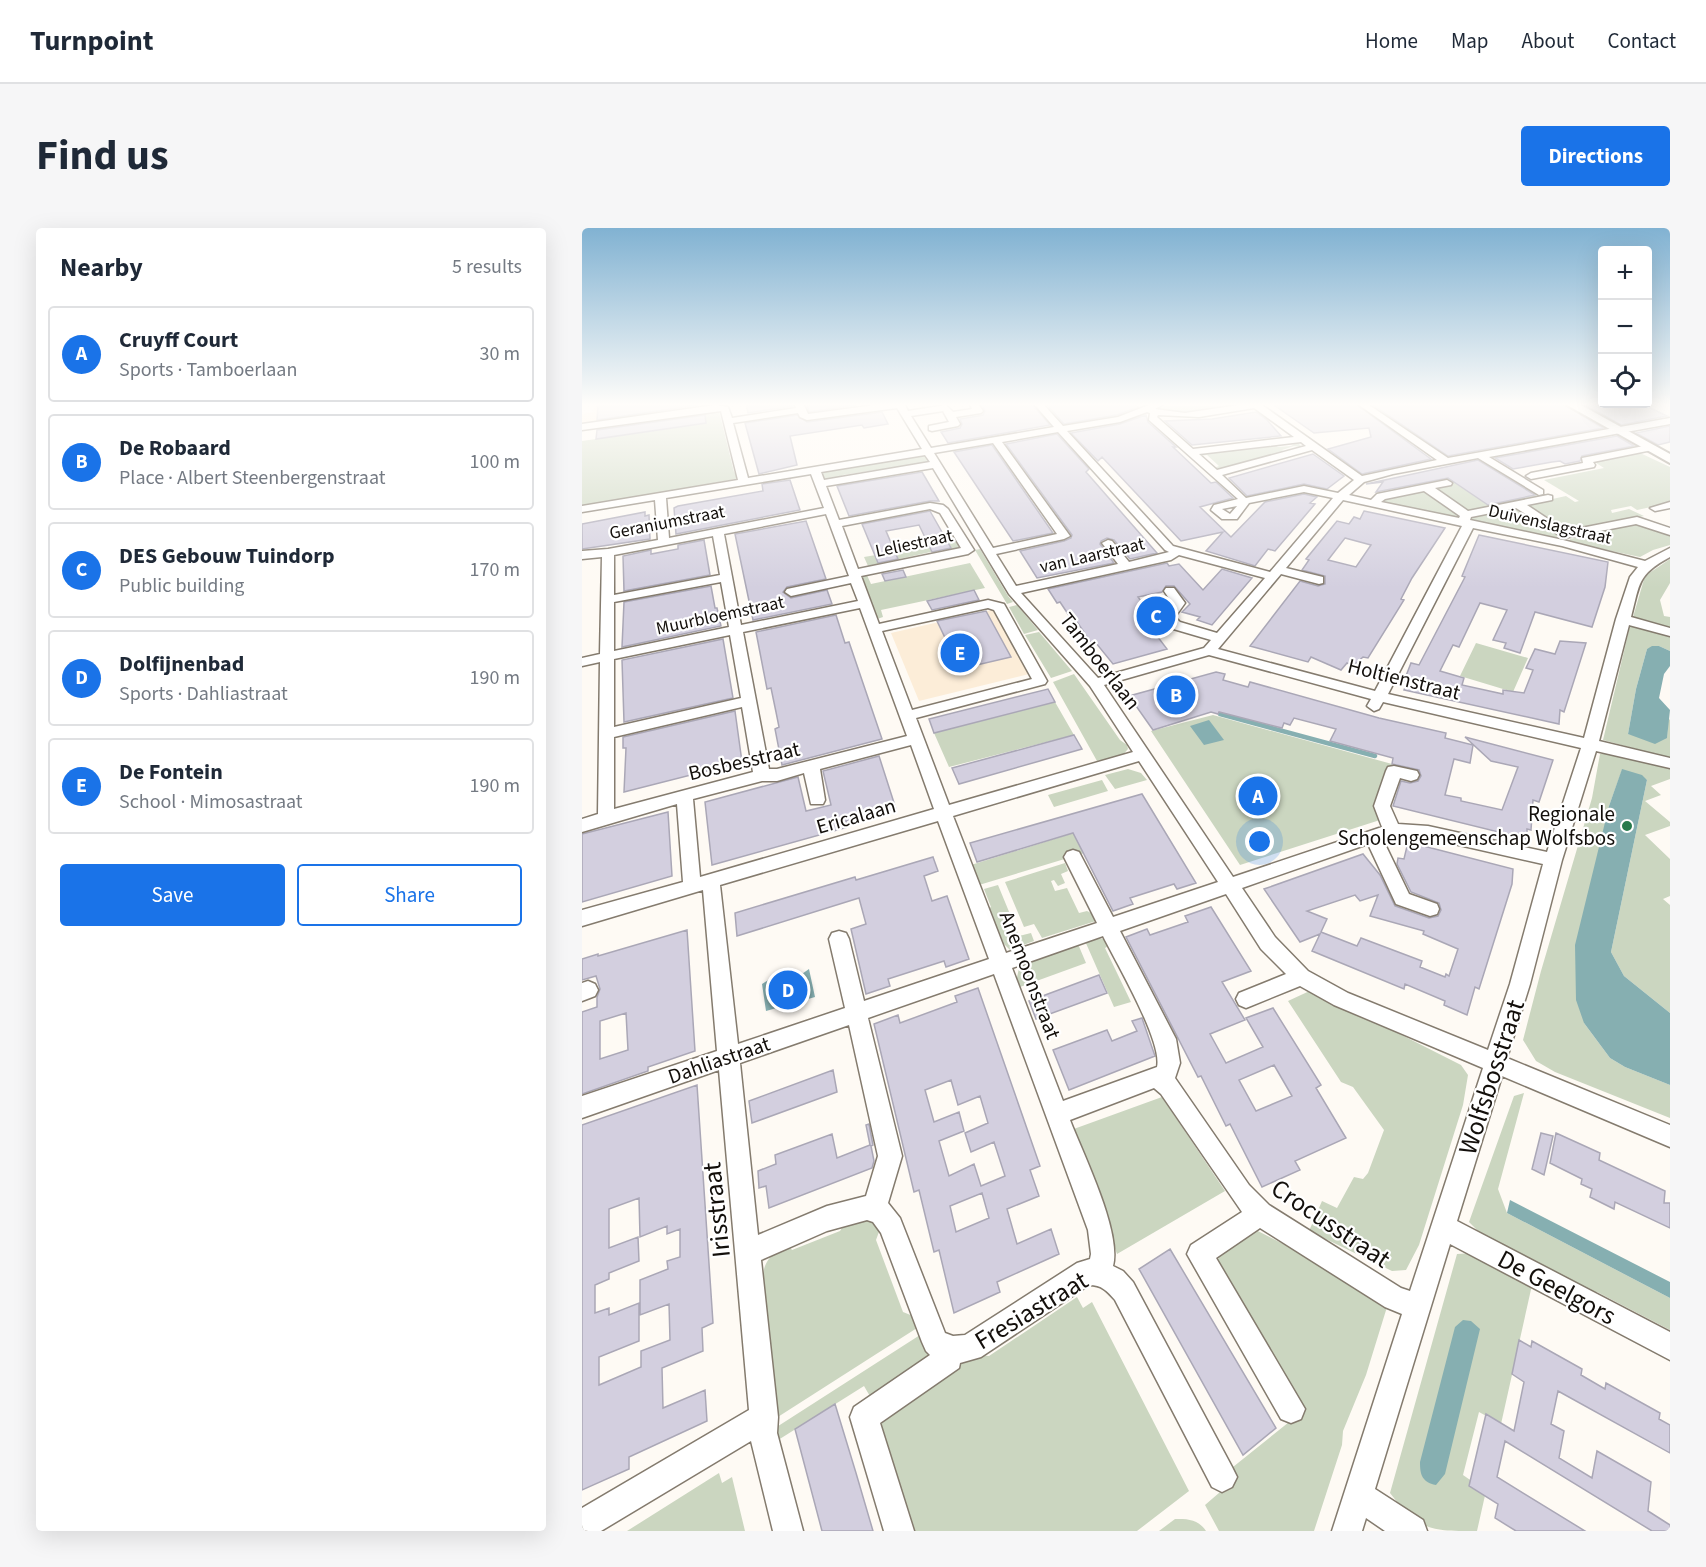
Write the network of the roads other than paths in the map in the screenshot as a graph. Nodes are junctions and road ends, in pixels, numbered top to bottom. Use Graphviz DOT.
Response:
graph roads {
  1 [pos="740,466"];
  2 [pos="865,466"];
  3 [pos="920,466"];
  4 [pos="937,466"];
  5 [pos="1014,466"];
  6 [pos="1095,466"];
  7 [pos="1206,466"];
  8 [pos="1240,466"];
  9 [pos="1341,466"];
  10 [pos="1424,466"];
  11 [pos="1497,466"];
  12 [pos="1586,466"];
  13 [pos="1215,474"];
  14 [pos="1531,476"];
  15 [pos="818,477"];
  16 [pos="1360,480"];
  17 [pos="744,482"];
  18 [pos="1447,483"];
  19 [pos="1426,487"];
  20 [pos="660,496"];
  21 [pos="1340,498"];
  22 [pos="1373,504"];
  23 [pos="1518,504"];
  24 [pos="1670,505"];
  25 [pos="1655,508"];
  26 [pos="582,509"];
  27 [pos="833,517"];
  28 [pos="1466,521"];
  29 [pos="718,532"];
  30 [pos="1670,532"];
  31 [pos="1077,535"];
  32 [pos="1064,536"];
  33 [pos="1563,539"];
  34 [pos="664,542"];
  35 [pos="1108,543"];
  36 [pos="1178,551"];
  37 [pos="989,552"];
  38 [pos="1670,552"];
  39 [pos="608,553"];
  40 [pos="582,555"];
  41 [pos="1646,565"];
  42 [pos="1126,566"];
  43 [pos="1275,572"];
  44 [pos="855,576"];
  45 [pos="726,577"];
  46 [pos="1319,580"];
  47 [pos="1013,591"];
  48 [pos="1170,591"];
  49 [pos="790,592"];
  50 [pos="607,600"];
  51 [pos="865,603"];
  52 [pos="1623,620"];
  53 [pos="875,629"];
  54 [pos="736,630"];
  55 [pos="1670,632"];
  56 [pos="1221,639"];
  57 [pos="1209,651"];
  58 [pos="607,657"];
  59 [pos="582,662"];
  60 [pos="1095,683"];
  61 [pos="749,701"];
  62 [pos="1376,701"];
  63 [pos="907,716"];
  64 [pos="607,734"];
  65 [pos="916,739"];
  66 [pos="1590,745"];
  67 [pos="1142,755"];
  68 [pos="1670,763"];
  69 [pos="811,766"];
  70 [pos="762,775"];
  71 [pos="1411,775"];
  72 [pos="686,796"];
  73 [pos="817,800"];
  74 [pos="944,813"];
  75 [pos="606,817"];
  76 [pos="582,826"];
  77 [pos="1392,831"];
  78 [pos="1373,836"];
  79 [pos="1073,857"];
  80 [pos="1553,860"];
  81 [pos="702,884"];
  82 [pos="1229,885"];
  83 [pos="1430,909"];
  84 [pos="582,918"];
  85 [pos="1107,927"];
  86 [pos="839,939"];
  87 [pos="1000,963"];
  88 [pos="1297,965"];
  89 [pos="1246,999"];
  90 [pos="857,1012"];
  91 [pos="729,1056"];
  92 [pos="1494,1064"];
  93 [pos="1163,1081"];
  94 [pos="582,1107"];
  95 [pos="1057,1114"];
  96 [pos="1670,1136"];
  97 [pos="874,1209"];
  98 [pos="1260,1214"];
  99 [pos="1443,1227"];
  100 [pos="749,1252"];
  101 [pos="1099,1272"];
  102 [pos="1419,1307"];
  103 [pos="1670,1347"];
  104 [pos="949,1350"];
  105 [pos="1291,1409"];
  106 [pos="764,1417"];
  107 [pos="1222,1477"];
  108 [pos="1358,1495"];
  109 [pos="582,1525"];
  110 [pos="788,1531"];
  111 [pos="899,1531"];
  112 [pos="1347,1531"];
  113 [pos="1412,1531"];
  1 -- 17 [label="street"];
  2 -- 15 [label="street"];
  3 -- 15 [label="street"];
  4 -- 37 [label="street, Tamboerlaan"];
  5 -- 32 [label="street"];
  6 -- 36 [label="street"];
  7 -- 13 [label="street"];
  8 -- 13 [label="street"];
  9 -- 16 [label="street"];
  10 -- 16 [label="street"];
  11 -- 23 [label="street"];
  12 -- 14 [label="street"];
  13 -- 21 [label="street, Duivenslagstraat"];
  15 -- 17 [label="street"];
  15 -- 27 [label="street, Anemoonstraat"];
  16 -- 21 [label="street"];
  17 -- 20 [label="street"];
  18 -- 19 [label="street"];
  19 -- 22 [label="street"];
  19 -- 28 [label="street"];
  20 -- 26 [label="street"];
  20 -- 34 [label="street"];
  21 -- 22 [label="street, Duivenslagstraat"];
  21 -- 43 [label="street"];
  22 -- 28 [label="street, Duivenslagstraat"];
  23 -- 28 [label="street"];
  23 -- 33 [label="street"];
  24 -- 25 [label="street"];
  27 -- 29 [label="street, Geraniumstraat"];
  27 -- 44 [label="street, Anemoonstraat"];
  27 -- 44 [label="street, Leliestraat"];
  28 -- 33 [label="street, Duivenslagstraat"];
  28 -- 62 [label="street"];
  29 -- 34 [label="street, Geraniumstraat"];
  29 -- 45 [label="street"];
  30 -- 33 [label="street"];
  31 -- 32 [label="street"];
  32 -- 37 [label="street"];
  33 -- 41 [label="street, Duivenslagstraat"];
  34 -- 39 [label="street, Geraniumstraat"];
  35 -- 42 [label="street"];
  36 -- 42 [label="street, van Laarstraat"];
  36 -- 43 [label="street"];
  37 -- 47 [label="street, Tamboerlaan"];
  38 -- 41 [label="street"];
  39 -- 40 [label="street, Geraniumstraat"];
  39 -- 50 [label="street"];
  41 -- 52 [label="street, Wolfsbosstraat"];
  42 -- 47 [label="street, van Laarstraat"];
  43 -- 46 [label="street"];
  43 -- 56 [label="street"];
  44 -- 49 [label="street"];
  44 -- 51 [label="street, Anemoonstraat"];
  45 -- 50 [label="street"];
  45 -- 54 [label="street"];
  47 -- 60 [label="street, Tamboerlaan"];
  48 -- 56 [label="street"];
  50 -- 58 [label="street"];
  51 -- 53 [label="street, Anemoonstraat"];
  51 -- 54 [label="street, Muurbloemstraat"];
  52 -- 55 [label="street"];
  52 -- 66 [label="street, Wolfsbosstraat"];
  53 -- 63 [label="street, Anemoonstraat"];
  53 -- 63 [label="street"];
  54 -- 58 [label="street, Muurbloemstraat"];
  54 -- 61 [label="street"];
  56 -- 57 [label="street"];
  57 -- 60 [label="street"];
  57 -- 62 [label="street, Holtienstraat"];
  58 -- 59 [label="street, Muurbloemstraat"];
  58 -- 64 [label="street"];
  60 -- 67 [label="street, Tamboerlaan"];
  61 -- 64 [label="street"];
  61 -- 70 [label="street"];
  62 -- 66 [label="street, Holtienstraat"];
  63 -- 65 [label="street, Anemoonstraat"];
  64 -- 75 [label="street"];
  65 -- 69 [label="street, Bosbesstraat"];
  65 -- 74 [label="street, Anemoonstraat"];
  66 -- 68 [label="street, Holtienstraat"];
  66 -- 80 [label="street, Wolfsbosstraat"];
  67 -- 74 [label="street, Ericalaan"];
  67 -- 82 [label="street, Tamboerlaan"];
  69 -- 70 [label="street, Bosbesstraat"];
  69 -- 73 [label="street"];
  70 -- 72 [label="street, Bosbesstraat"];
  71 -- 77 [label="street"];
  72 -- 75 [label="street, Bosbesstraat"];
  72 -- 81 [label="street, Irisstraat"];
  74 -- 81 [label="street, Ericalaan"];
  74 -- 87 [label="street, Anemoonstraat"];
  75 -- 76 [label="street, Bosbesstraat"];
  77 -- 78 [label="street, Dahliastraat"];
  77 -- 80 [label="street, Dahliastraat"];
  78 -- 82 [label="street, Dahliastraat"];
  78 -- 83 [label="street"];
  79 -- 85 [label="street"];
  80 -- 92 [label="street, Wolfsbosstraat"];
  81 -- 84 [label="street, Ericalaan"];
  81 -- 91 [label="street, Irisstraat"];
  82 -- 85 [label="street, Dahliastraat"];
  82 -- 88 [label="street, Tamboerlaan"];
  85 -- 87 [label="street, Dahliastraat"];
  85 -- 93 [label="street"];
  86 -- 90 [label="street"];
  87 -- 90 [label="street, Dahliastraat"];
  87 -- 95 [label="street, Anemoonstraat"];
  88 -- 89 [label="street"];
  88 -- 92 [label="street, Tamboerlaan"];
  90 -- 91 [label="street, Dahliastraat"];
  90 -- 97 [label="street"];
  91 -- 94 [label="street, Dahliastraat"];
  91 -- 100 [label="street, Irisstraat"];
  92 -- 96 [label="street, Tamboerlaan"];
  92 -- 99 [label="street, Wolfsbosstraat"];
  93 -- 95 [label="street"];
  93 -- 98 [label="street, Crocusstraat"];
  95 -- 101 [label="street, Anemoonstraat"];
  97 -- 100 [label="street"];
  97 -- 104 [label="street, Fresiastraat"];
  98 -- 102 [label="street, Crocusstraat"];
  98 -- 105 [label="street"];
  99 -- 102 [label="street, Wolfsbosstraat"];
  99 -- 103 [label="street, De Geelgors"];
  100 -- 106 [label="street, Irisstraat"];
  101 -- 104 [label="street, Fresiastraat"];
  101 -- 107 [label="street"];
  102 -- 108 [label="street, Wolfsbosstraat"];
  104 -- 111 [label="street"];
  106 -- 109 [label="street"];
  106 -- 110 [label="street, Irisstraat"];
  108 -- 112 [label="street, Wolfsbosstraat"];
  108 -- 113 [label="street"];
}
